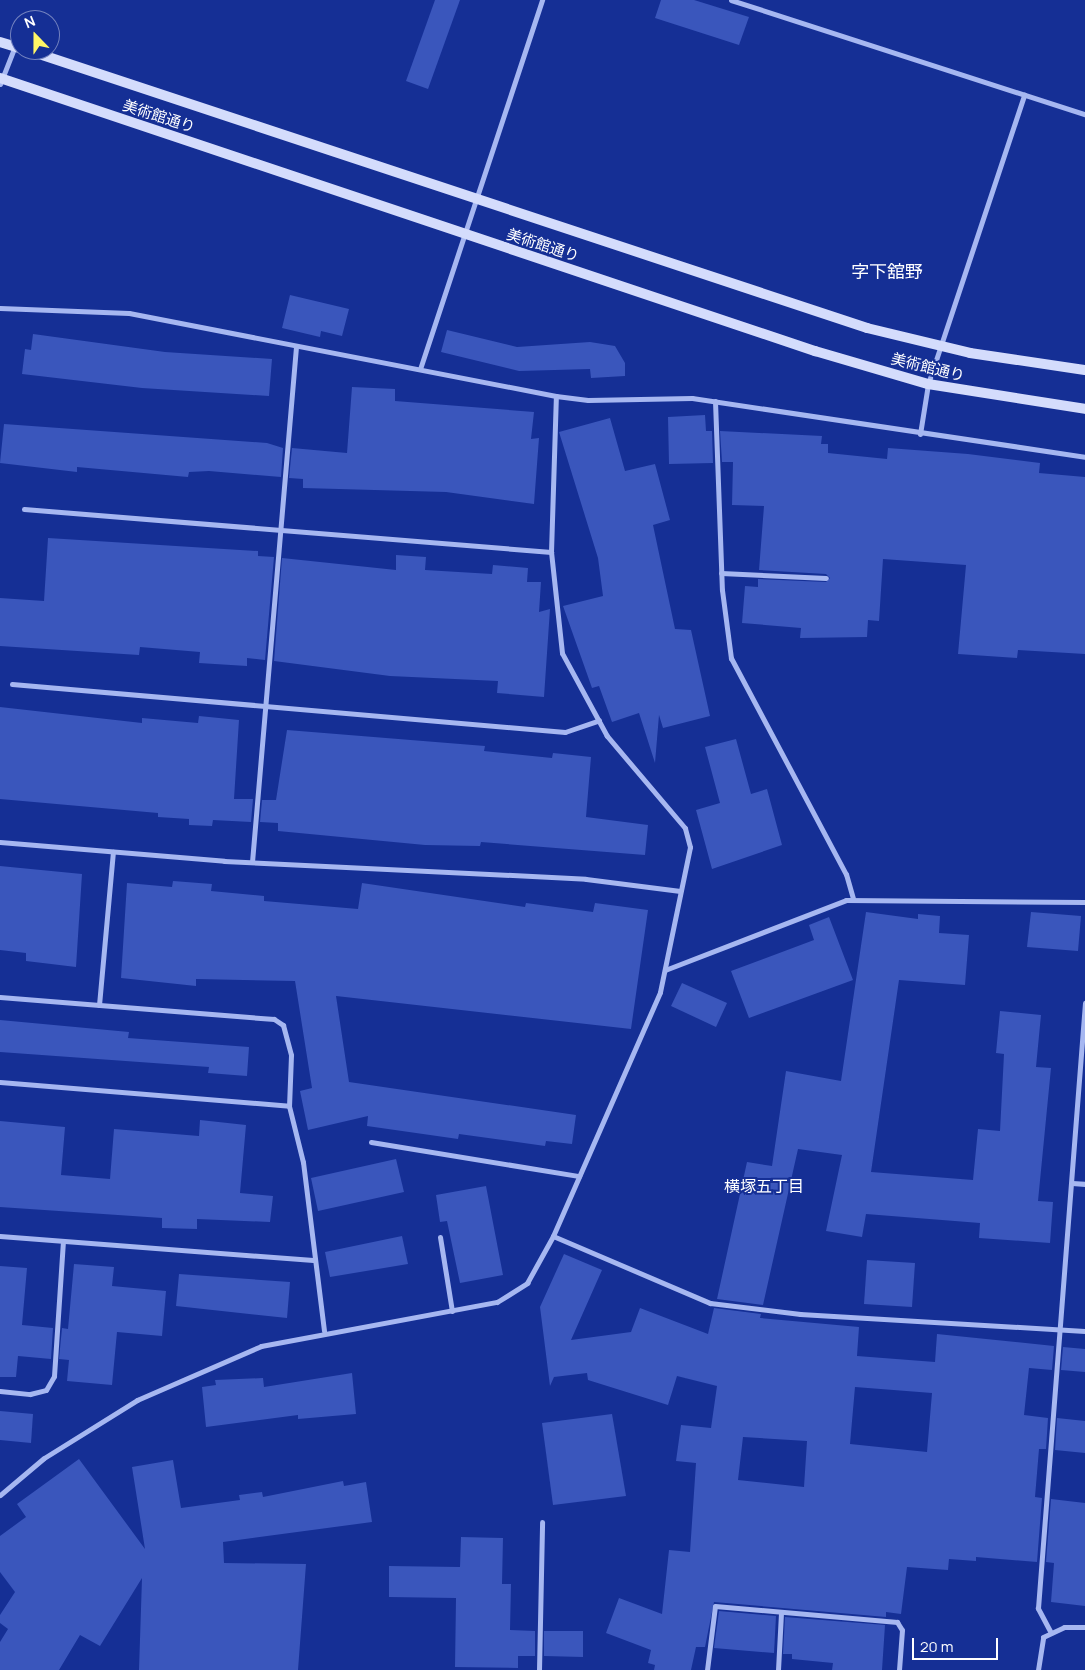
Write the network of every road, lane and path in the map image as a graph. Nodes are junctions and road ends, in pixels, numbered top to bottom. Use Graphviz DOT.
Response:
graph roads {
  1 [pos="542,0"];
  2 [pos="731,0"];
  3 [pos="11,60"];
  4 [pos="57,60"];
  5 [pos="1,80"];
  6 [pos="1024,95"];
  7 [pos="1085,114"];
  8 [pos="475,198"];
  9 [pos="463,234"];
  10 [pos="0,308"];
  11 [pos="296,347"];
  12 [pos="940,347"];
  13 [pos="420,369"];
  14 [pos="1085,370"];
  15 [pos="928,384"];
  16 [pos="556,396"];
  17 [pos="715,401"];
  18 [pos="1085,409"];
  19 [pos="920,434"];
  20 [pos="1085,457"];
  21 [pos="24,509"];
  22 [pos="281,530"];
  23 [pos="552,552"];
  24 [pos="721,573"];
  25 [pos="826,578"];
  26 [pos="12,684"];
  27 [pos="264,706"];
  28 [pos="598,720"];
  29 [pos="0,842"];
  30 [pos="113,852"];
  31 [pos="252,862"];
  32 [pos="680,891"];
  33 [pos="853,899"];
  34 [pos="1085,902"];
  35 [pos="665,970"];
  36 [pos="0,997"];
  37 [pos="1085,1003"];
  38 [pos="99,1005"];
  39 [pos="1084,1041"];
  40 [pos="0,1082"];
  41 [pos="289,1106"];
  42 [pos="371,1142"];
  43 [pos="579,1176"];
  44 [pos="1072,1183"];
  45 [pos="1085,1184"];
  46 [pos="0,1236"];
  47 [pos="553,1236"];
  48 [pos="440,1237"];
  49 [pos="63,1241"];
  50 [pos="313,1260"];
  51 [pos="452,1311"];
  52 [pos="1058,1330"];
  53 [pos="324,1331"];
  54 [pos="1085,1331"];
  55 [pos="0,1391"];
  56 [pos="0,1495"];
  57 [pos="542,1522"];
  58 [pos="781,1612"];
  59 [pos="1085,1627"];
  60 [pos="1050,1631"];
  61 [pos="539,1670"];
  62 [pos="707,1670"];
  63 [pos="778,1670"];
  64 [pos="900,1670"];
  65 [pos="1038,1670"];
  1 -- 8 [label="street"];
  2 -- 6 [label="street"];
  3 -- 5 [label="street"];
  4 -- 8 [label="street, 美術館通り"];
  5 -- 9 [label="street, 美術館通り"];
  6 -- 7 [label="street"];
  6 -- 12 [label="street"];
  8 -- 9 [label="street"];
  8 -- 12 [label="street, 美術館通り"];
  9 -- 13 [label="street"];
  9 -- 15 [label="street, 美術館通り"];
  10 -- 11 [label="street"];
  11 -- 13 [label="street"];
  11 -- 22 [label="street"];
  12 -- 14 [label="street, 美術館通り"];
  12 -- 15 [label="street"];
  13 -- 16 [label="street"];
  15 -- 18 [label="street, 美術館通り"];
  15 -- 19 [label="street"];
  16 -- 17 [label="street"];
  16 -- 23 [label="street"];
  17 -- 19 [label="street"];
  17 -- 24 [label="street"];
  19 -- 20 [label="street"];
  21 -- 22 [label="street"];
  22 -- 23 [label="street"];
  22 -- 27 [label="street"];
  23 -- 28 [label="street"];
  24 -- 25 [label="street"];
  24 -- 33 [label="street"];
  26 -- 27 [label="street"];
  27 -- 28 [label="street"];
  27 -- 31 [label="street"];
  28 -- 32 [label="street"];
  29 -- 30 [label="street"];
  30 -- 31 [label="street"];
  30 -- 38 [label="street"];
  31 -- 32 [label="street"];
  32 -- 35 [label="street"];
  33 -- 34 [label="street"];
  33 -- 35 [label="street"];
  35 -- 43 [label="street"];
  36 -- 38 [label="street"];
  37 -- 39 [label="street"];
  38 -- 41 [label="street"];
  39 -- 44 [label="street"];
  40 -- 41 [label="street"];
  41 -- 50 [label="street"];
  42 -- 43 [label="street"];
  43 -- 47 [label="street"];
  44 -- 45 [label="street"];
  44 -- 52 [label="street"];
  46 -- 49 [label="street"];
  47 -- 51 [label="street"];
  47 -- 52 [label="street"];
  48 -- 51 [label="street"];
  49 -- 50 [label="street"];
  49 -- 55 [label="street"];
  50 -- 53 [label="street"];
  51 -- 53 [label="street"];
  52 -- 54 [label="street"];
  52 -- 60 [label="street"];
  53 -- 56 [label="street"];
  57 -- 61 [label="street"];
  58 -- 62 [label="street"];
  58 -- 63 [label="street"];
  58 -- 64 [label="street"];
  59 -- 60 [label="street"];
  60 -- 65 [label="street"];
}
